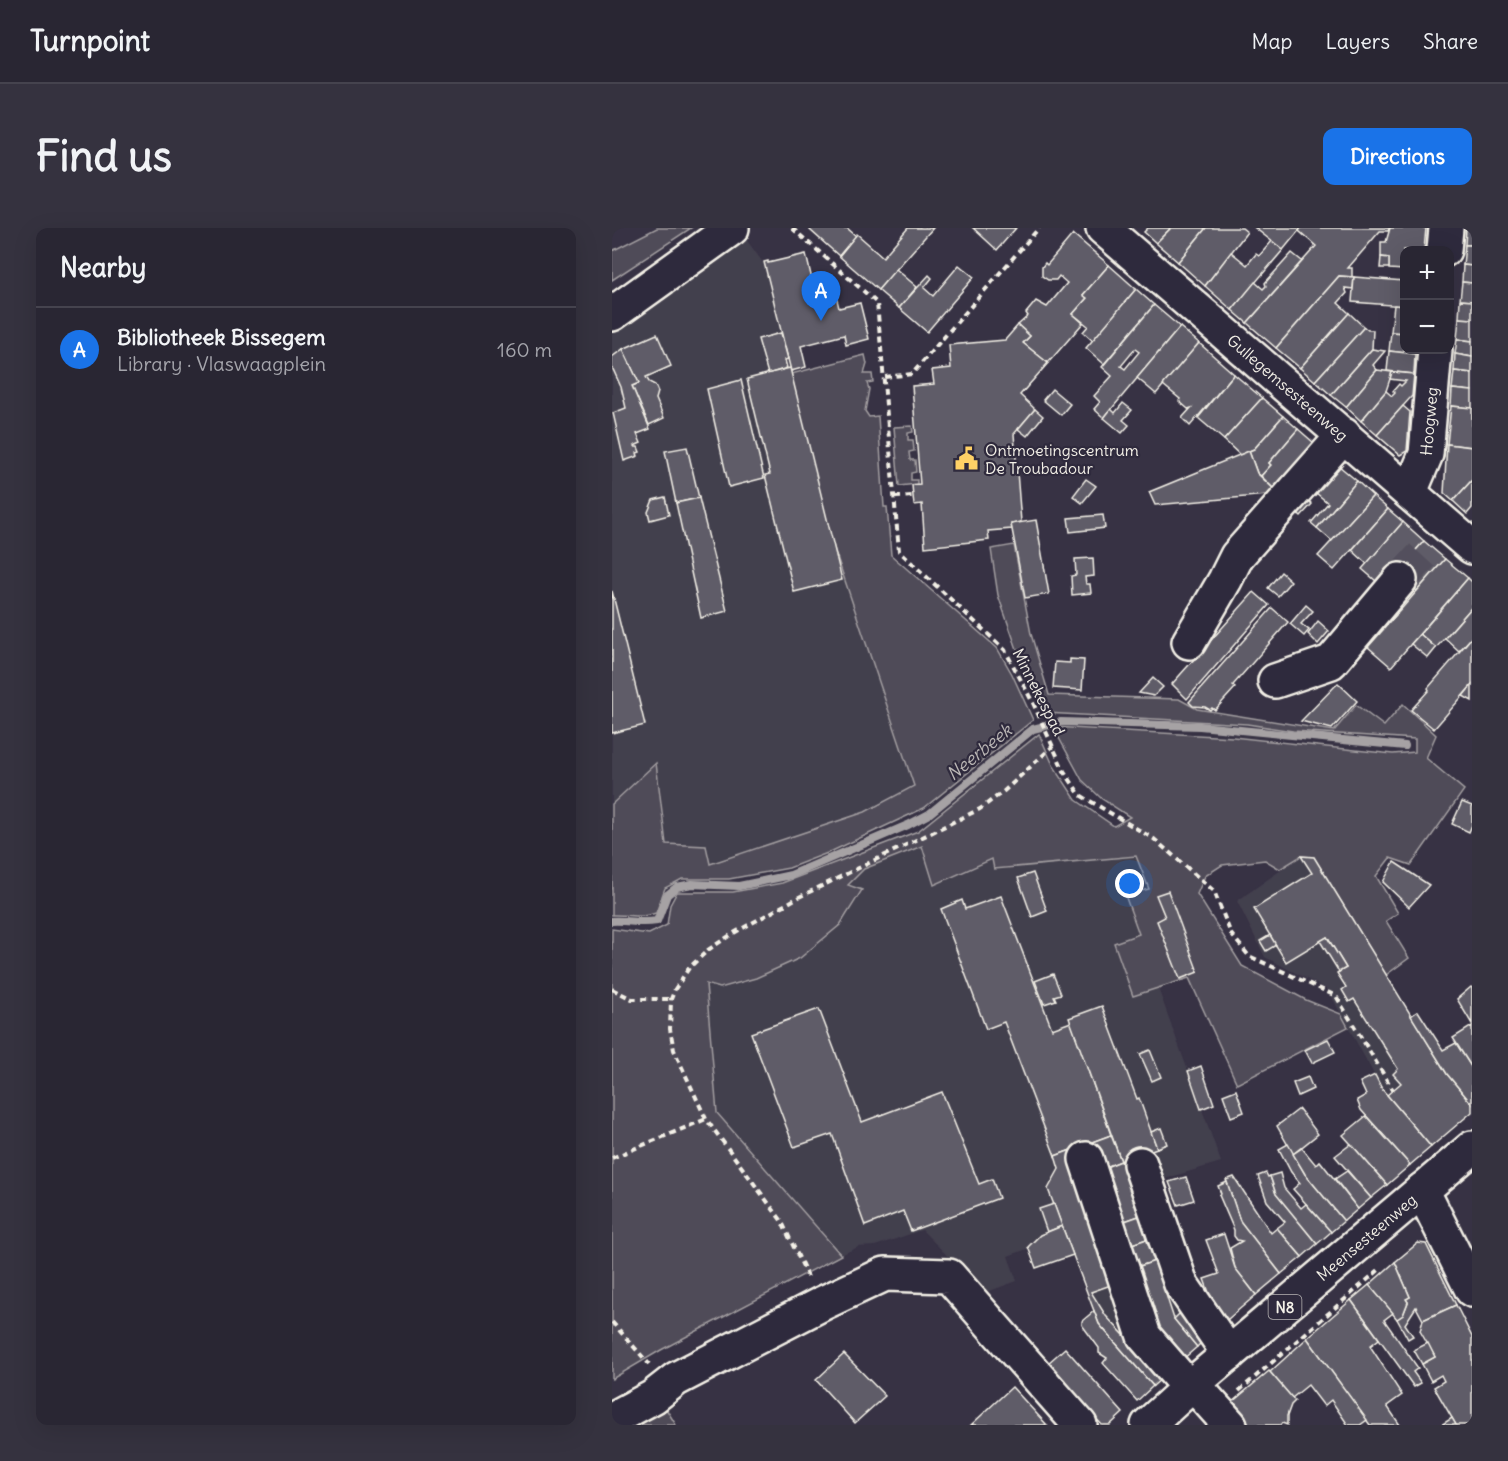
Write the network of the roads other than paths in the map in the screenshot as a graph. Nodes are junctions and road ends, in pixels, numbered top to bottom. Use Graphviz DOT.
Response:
graph roads {
  1 [pos="732,228"];
  2 [pos="1103,228"];
  3 [pos="1446,228"];
  4 [pos="1444,246"];
  5 [pos="612,314"];
  6 [pos="1435,354"];
  7 [pos="1344,435"];
  8 [pos="1410,492"];
  9 [pos="1451,540"];
  10 [pos="1400,580"];
  11 [pos="1189,642"];
  12 [pos="1275,681"];
  13 [pos="1472,1148"];
  14 [pos="1086,1159"];
  15 [pos="1140,1164"];
  16 [pos="1422,1190"];
  17 [pos="1472,1290"];
  18 [pos="1229,1354"];
  19 [pos="1191,1386"];
  20 [pos="1223,1418"];
  21 [pos="612,1419"];
  22 [pos="1080,1425"];
  23 [pos="1148,1425"];
  1 -- 5 [label="street"];
  2 -- 7 [label="street, Gullegemsesteenweg"];
  3 -- 4 [label="street"];
  6 -- 8 [label="street, Hoogweg"];
  7 -- 8 [label="street, Gullegemsesteenweg"];
  7 -- 11 [label="street"];
  8 -- 9 [label="street, Gullegemsesteenweg"];
  10 -- 12 [label="street"];
  13 -- 16 [label="street, N8"];
  14 -- 19 [label="street"];
  15 -- 18 [label="street"];
  16 -- 17 [label="street"];
  16 -- 18 [label="street, Meensesteenweg / N8"];
  18 -- 19 [label="street, Meensesteenweg / N8"];
  19 -- 20 [label="street"];
  19 -- 23 [label="street, Meensesteenweg / N8"];
  21 -- 22 [label="street"];
}
